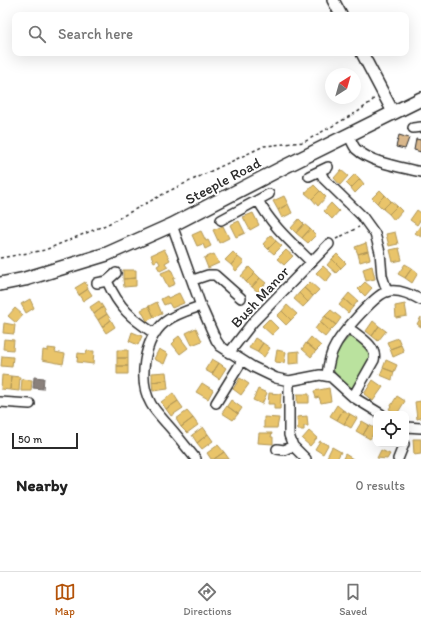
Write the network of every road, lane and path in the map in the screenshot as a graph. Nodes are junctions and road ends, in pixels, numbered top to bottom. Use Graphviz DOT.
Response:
graph roads {
  1 [pos="333,0"];
  2 [pos="339,12"];
  3 [pos="364,56"];
  4 [pos="374,93"];
  5 [pos="421,99"];
  6 [pos="393,112"];
  7 [pos="348,135"];
  8 [pos="421,172"];
  9 [pos="309,176"];
  10 [pos="269,194"];
  11 [pos="258,200"];
  12 [pos="221,220"];
  13 [pos="366,221"];
  14 [pos="172,225"];
  15 [pos="329,244"];
  16 [pos="0,258"];
  17 [pos="312,262"];
  18 [pos="116,273"];
  19 [pos="193,280"];
  20 [pos="107,281"];
  21 [pos="97,283"];
  22 [pos="0,284"];
  23 [pos="387,291"];
  24 [pos="241,298"];
  25 [pos="421,300"];
  26 [pos="201,306"];
  27 [pos="349,328"];
  28 [pos="155,334"];
  29 [pos="229,352"];
  30 [pos="242,361"];
  31 [pos="327,375"];
  32 [pos="289,381"];
  33 [pos="353,397"];
  34 [pos="0,402"];
  35 [pos="216,403"];
  36 [pos="30,404"];
  37 [pos="376,411"];
  38 [pos="409,428"];
  39 [pos="421,428"];
  40 [pos="293,446"];
  41 [pos="403,447"];
  42 [pos="277,449"];
  43 [pos="196,459"];
  44 [pos="306,459"];
  45 [pos="398,459"];
  1 -- 2 [label="street"];
  3 -- 6 [label="street"];
  4 -- 16 [label="path"];
  5 -- 6 [label="main road, Steeple Road"];
  6 -- 7 [label="main road, Steeple Road"];
  7 -- 8 [label="street"];
  7 -- 14 [label="main road, Steeple Road"];
  9 -- 13 [label="street"];
  10 -- 11 [label="street"];
  11 -- 12 [label="street"];
  11 -- 17 [label="street, Bush Manor"];
  13 -- 15 [label="path"];
  13 -- 23 [label="street"];
  14 -- 19 [label="street, Bush Manor"];
  14 -- 22 [label="main road, Steeple Road"];
  15 -- 17 [label="street, Bush Manor"];
  17 -- 29 [label="street, Bush Manor"];
  18 -- 20 [label="street"];
  19 -- 24 [label="street, Bush Manor"];
  19 -- 26 [label="street, Bush Manor"];
  20 -- 21 [label="street"];
  20 -- 28 [label="street"];
  23 -- 25 [label="street"];
  23 -- 27 [label="street"];
  26 -- 28 [label="street"];
  26 -- 29 [label="street, Bush Manor"];
  27 -- 31 [label="street"];
  27 -- 33 [label="street"];
  28 -- 43 [label="street"];
  29 -- 30 [label="street, Bush Manor"];
  30 -- 32 [label="street, Bush Manor"];
  30 -- 35 [label="street"];
  31 -- 32 [label="street, Bush Manor"];
  31 -- 33 [label="street"];
  32 -- 40 [label="street"];
  33 -- 37 [label="street"];
  34 -- 36 [label="street"];
  38 -- 39 [label="street"];
  40 -- 42 [label="street"];
  40 -- 44 [label="street"];
  41 -- 45 [label="street"];
}
